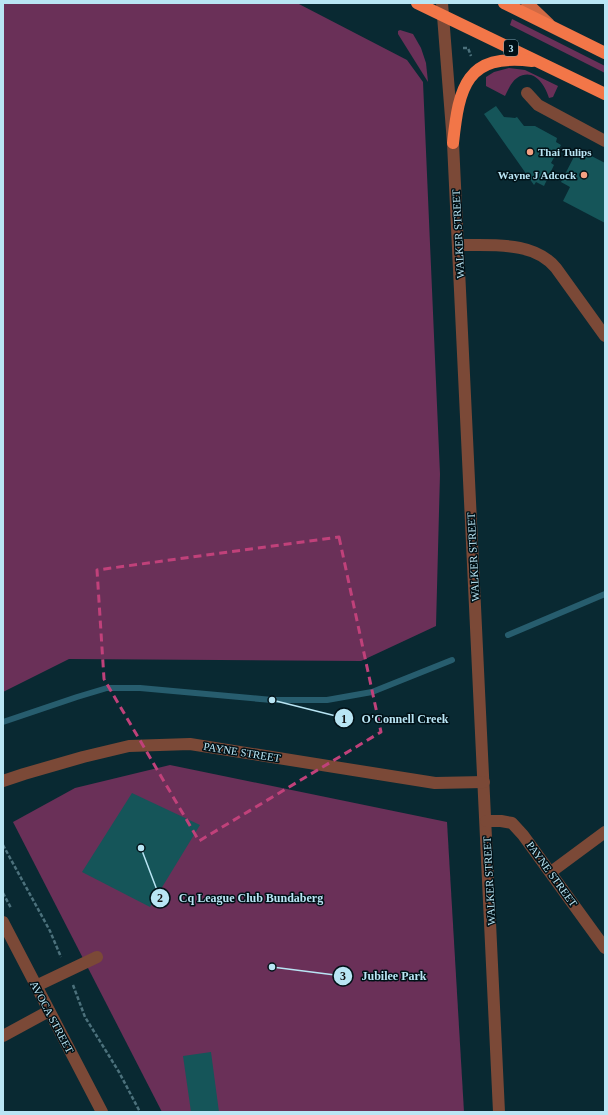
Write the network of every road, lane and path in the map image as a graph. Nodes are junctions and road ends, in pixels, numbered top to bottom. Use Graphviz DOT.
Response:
graph roads {
  1 [pos="418,3"];
  2 [pos="442,3"];
  3 [pos="504,3"];
  4 [pos="527,3"];
  5 [pos="443,16"];
  6 [pos="552,26"];
  7 [pos="462,48"];
  8 [pos="605,53"];
  9 [pos="473,59"];
  10 [pos="541,62"];
  11 [pos="527,93"];
  12 [pos="605,94"];
  13 [pos="605,141"];
  14 [pos="453,142"];
  15 [pos="458,245"];
  16 [pos="605,336"];
  17 [pos="3,781"];
  18 [pos="484,782"];
  19 [pos="486,821"];
  20 [pos="605,832"];
  21 [pos="551,872"];
  22 [pos="3,922"];
  23 [pos="605,948"];
  24 [pos="97,957"];
  25 [pos="36,986"];
  26 [pos="50,1011"];
  27 [pos="3,1036"];
  28 [pos="102,1112"];
  29 [pos="499,1112"];
  1 -- 5 [label="highway, 3"];
  2 -- 5 [label="street, WALKER STREET"];
  3 -- 6 [label="highway"];
  4 -- 6 [label="main road"];
  5 -- 10 [label="highway, 3"];
  5 -- 14 [label="street, WALKER STREET"];
  6 -- 8 [label="highway"];
  7 -- 9 [label="path"];
  10 -- 12 [label="highway, 3"];
  10 -- 14 [label="highway"];
  11 -- 13 [label="street"];
  14 -- 15 [label="street, WALKER STREET"];
  15 -- 16 [label="street"];
  15 -- 18 [label="street, WALKER STREET"];
  17 -- 18 [label="street, PAYNE STREET"];
  18 -- 19 [label="street, WALKER STREET"];
  19 -- 21 [label="street, PAYNE STREET"];
  19 -- 29 [label="street, WALKER STREET"];
  20 -- 21 [label="street"];
  21 -- 23 [label="street, PAYNE STREET"];
  22 -- 25 [label="street, AVOCA STREET"];
  24 -- 25 [label="street"];
  25 -- 26 [label="street, AVOCA STREET"];
  26 -- 27 [label="street"];
  26 -- 28 [label="street, AVOCA STREET"];
}
